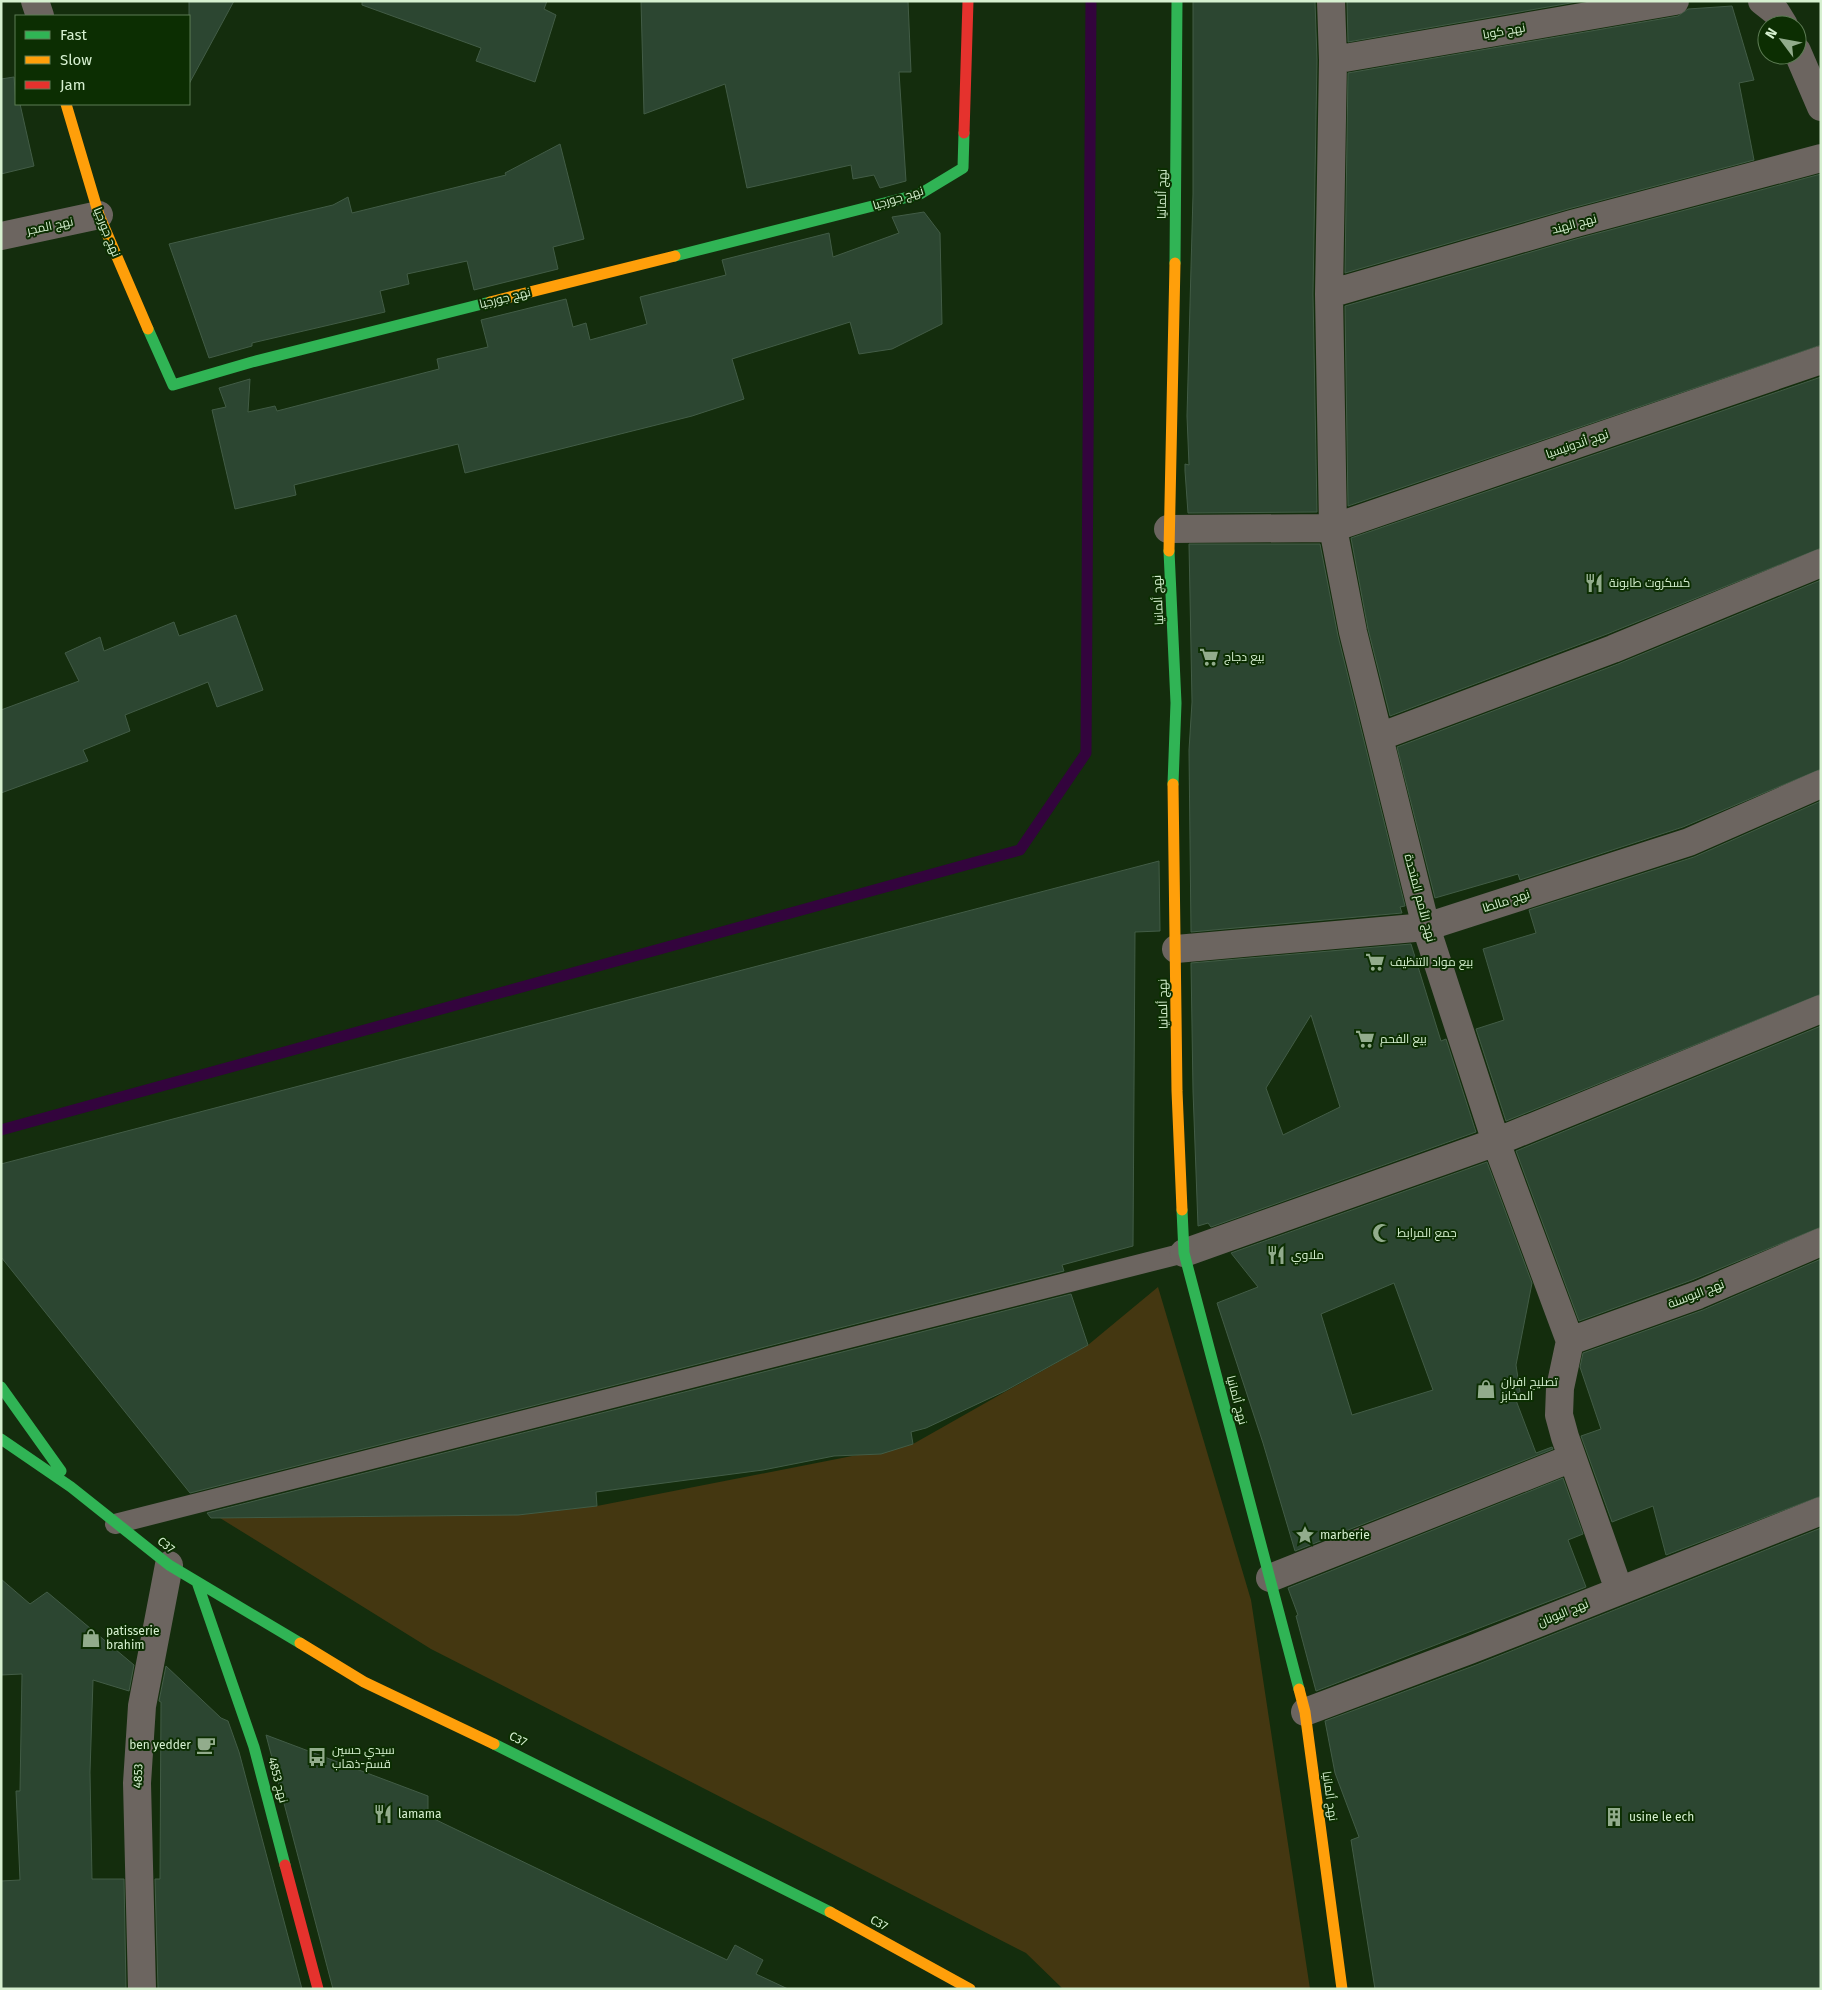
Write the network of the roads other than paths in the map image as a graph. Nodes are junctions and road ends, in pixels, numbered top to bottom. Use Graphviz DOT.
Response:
graph roads {
  1 [pos="35,1"];
  2 [pos="968,1"];
  3 [pos="1177,1"];
  4 [pos="1331,1"];
  5 [pos="1762,1"];
  6 [pos="1667,2"];
  7 [pos="40,15"];
  8 [pos="1778,15"];
  9 [pos="1333,60"];
  10 [pos="1803,65"];
  11 [pos="66,105"];
  12 [pos="1821,107"];
  13 [pos="1821,158"];
  14 [pos="99,215"];
  15 [pos="1,236"];
  16 [pos="1329,294"];
  17 [pos="1821,360"];
  18 [pos="1333,528"];
  19 [pos="1168,529"];
  20 [pos="1821,563"];
  21 [pos="1379,737"];
  22 [pos="1821,784"];
  23 [pos="1426,927"];
  24 [pos="1176,949"];
  25 [pos="1821,1008"];
  26 [pos="1496,1142"];
  27 [pos="1821,1242"];
  28 [pos="1184,1252"];
  29 [pos="1570,1341"];
  30 [pos="1,1387"];
  31 [pos="1,1439"];
  32 [pos="1572,1458"];
  33 [pos="71,1487"];
  34 [pos="1821,1510"];
  35 [pos="115,1524"];
  36 [pos="169,1565"];
  37 [pos="1270,1578"];
  38 [pos="197,1582"];
  39 [pos="1619,1590"];
  40 [pos="1305,1712"];
  41 [pos="142,1989"];
  42 [pos="318,1989"];
  43 [pos="970,1989"];
  44 [pos="1342,1989"];
  1 -- 7 [label="street"];
  2 -- 14 [label="street, نهج جورجيا"];
  3 -- 19 [label="street, نهج ألمانيا"];
  4 -- 9 [label="street, نهج الأمم المتحدة"];
  5 -- 8 [label="street"];
  6 -- 9 [label="street, نهج كوبا"];
  9 -- 16 [label="street, نهج الأمم المتحدة"];
  10 -- 12 [label="street"];
  11 -- 14 [label="street, نهج جورجيا"];
  13 -- 16 [label="street, نهج الهند"];
  14 -- 15 [label="street, نهج المجر"];
  16 -- 18 [label="street, نهج الأمم المتحدة"];
  17 -- 18 [label="street, نهج أندونيسيا"];
  18 -- 19 [label="street, نهج أندونيسيا"];
  18 -- 21 [label="street, نهج الأمم المتحدة"];
  19 -- 24 [label="street, نهج ألمانيا"];
  20 -- 21 [label="street"];
  21 -- 23 [label="street, نهج الأمم المتحدة"];
  22 -- 23 [label="street, نهج مالطا"];
  23 -- 24 [label="street, نهج مالطا"];
  23 -- 26 [label="street, نهج الأمم المتحدة"];
  24 -- 28 [label="street, نهج ألمانيا"];
  25 -- 26 [label="street"];
  26 -- 28 [label="street"];
  26 -- 29 [label="street, نهج الأمم المتحدة"];
  27 -- 29 [label="street, نهج البوسنة"];
  28 -- 35 [label="lane"];
  28 -- 37 [label="street, نهج ألمانيا"];
  29 -- 32 [label="street"];
  30 -- 33 [label="street"];
  31 -- 33 [label="street"];
  32 -- 37 [label="street"];
  32 -- 39 [label="street"];
  33 -- 35 [label="street, C37"];
  34 -- 39 [label="street, نهج اليونان"];
  35 -- 36 [label="street, C37"];
  36 -- 38 [label="street, C37"];
  36 -- 41 [label="street, 4853"];
  37 -- 40 [label="street, نهج ألمانيا"];
  38 -- 42 [label="street, نهج 4853"];
  38 -- 43 [label="street, C37"];
  39 -- 40 [label="street, نهج اليونان"];
  40 -- 44 [label="street, نهج ألمانيا"];
}
